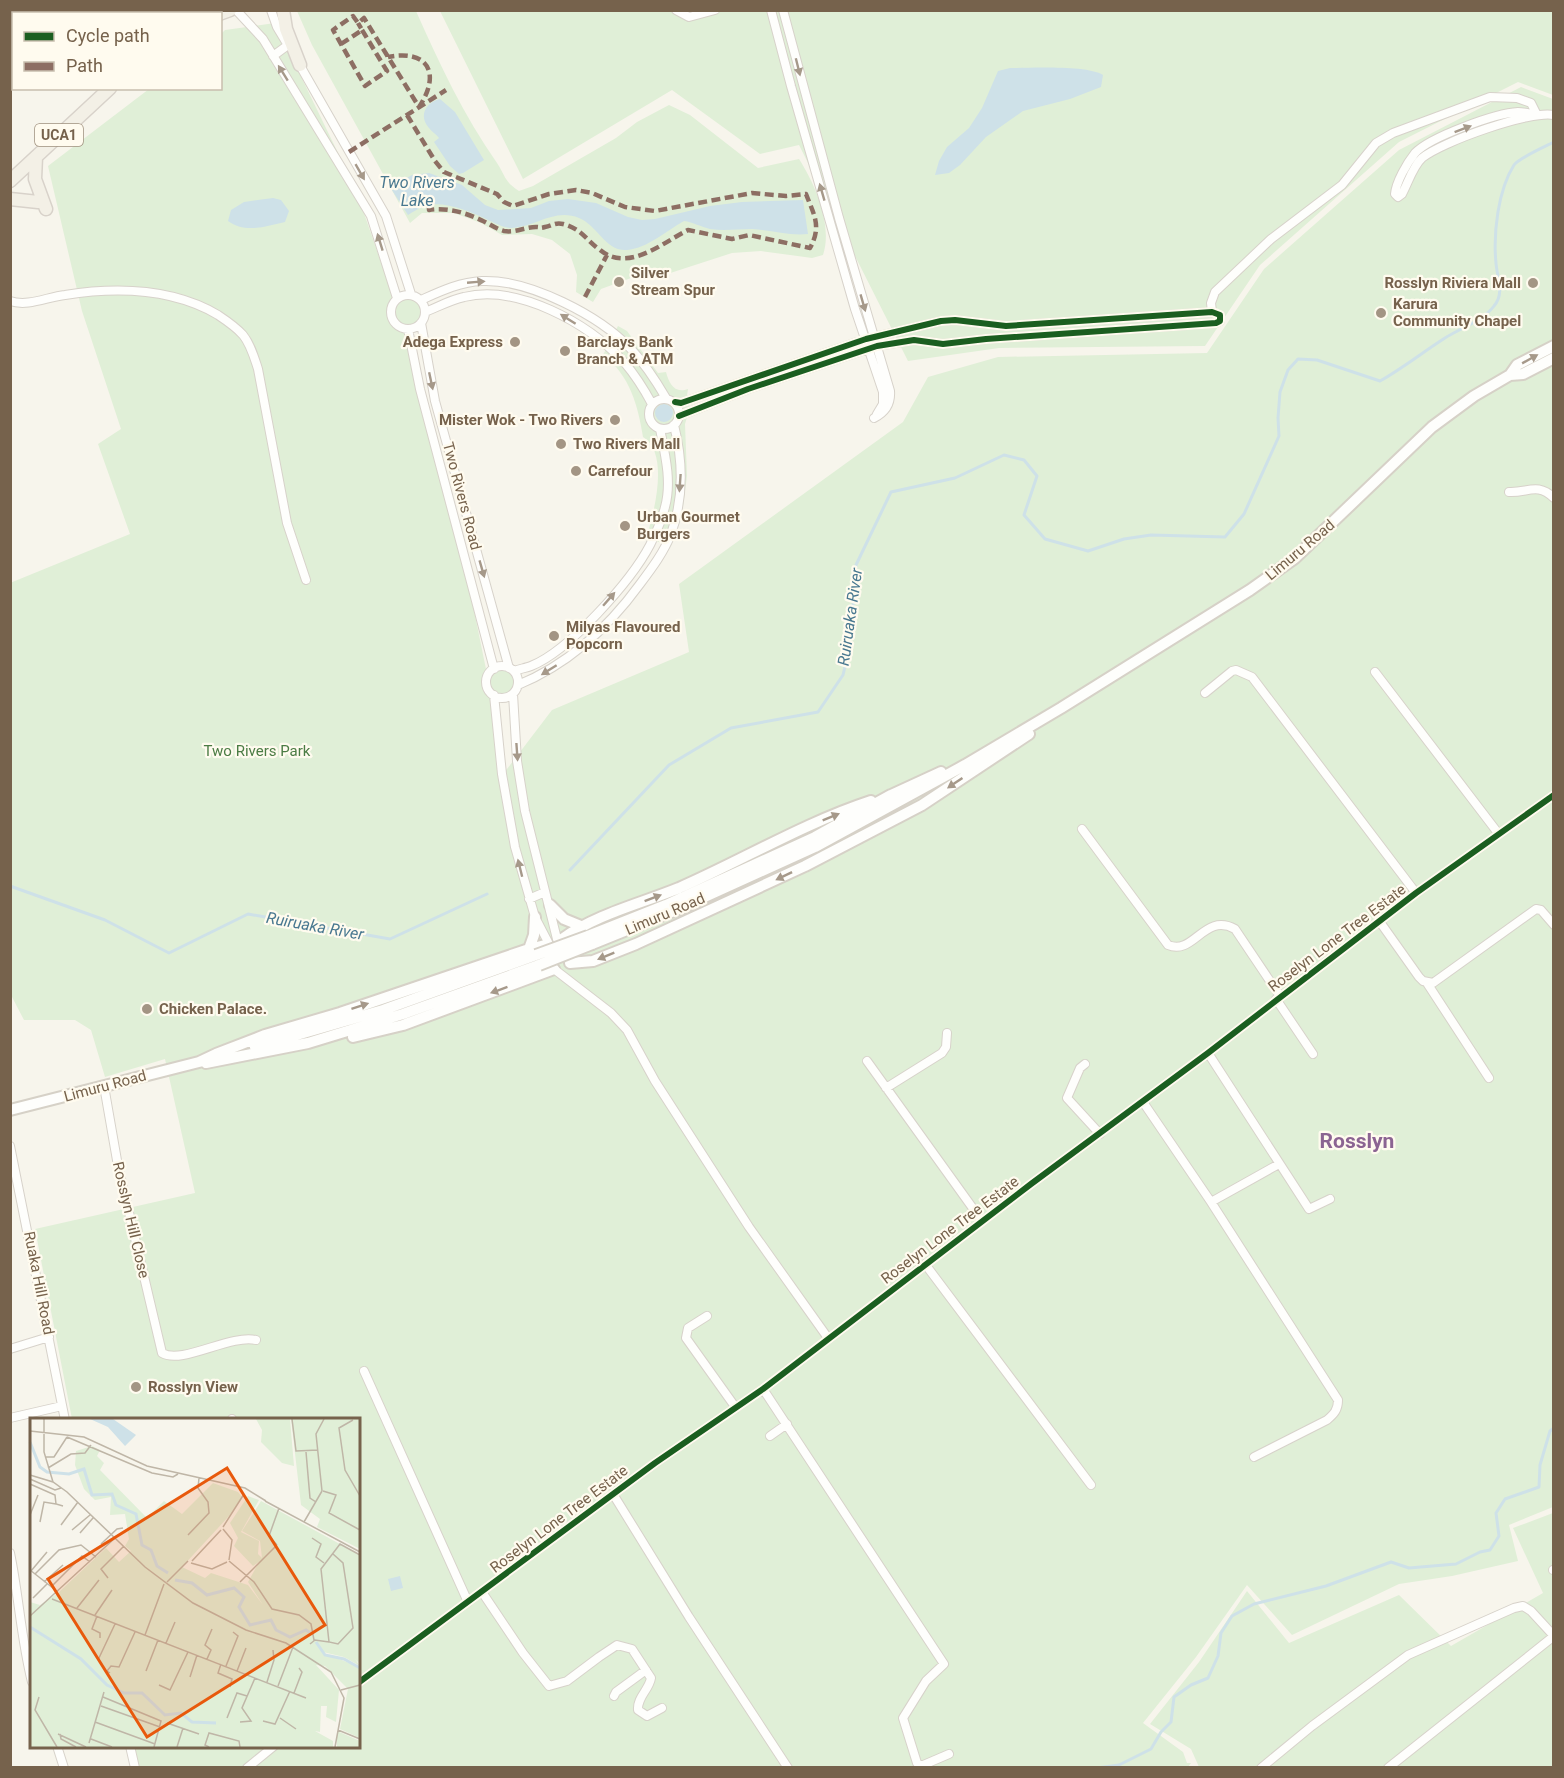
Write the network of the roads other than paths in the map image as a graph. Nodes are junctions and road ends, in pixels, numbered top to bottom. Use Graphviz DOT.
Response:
graph roads {
  1 [pos="242,10"];
  2 [pos="271,10"];
  3 [pos="283,10"];
  4 [pos="676,10"];
  5 [pos="715,10"];
  6 [pos="771,10"];
  7 [pos="783,10"];
  8 [pos="236,11"];
  9 [pos="288,45"];
  10 [pos="273,56"];
  11 [pos="300,65"];
  12 [pos="109,90"];
  13 [pos="1537,115"];
  14 [pos="1554,115"];
  15 [pos="346,148"];
  16 [pos="335,155"];
  17 [pos="36,157"];
  18 [pos="10,181"];
  19 [pos="10,199"];
  20 [pos="411,294"];
  21 [pos="397,298"];
  22 [pos="421,300"];
  23 [pos="10,301"];
  24 [pos="425,312"];
  25 [pos="1212,312"];
  26 [pos="421,323"];
  27 [pos="408,329"];
  28 [pos="870,338"];
  29 [pos="877,346"];
  30 [pos="1554,346"];
  31 [pos="868,349"];
  32 [pos="1554,358"];
  33 [pos="1510,375"];
  34 [pos="666,398"];
  35 [pos="675,402"];
  36 [pos="652,404"];
  37 [pos="679,417"];
  38 [pos="675,425"];
  39 [pos="660,429"];
  40 [pos="1509,492"];
  41 [pos="1554,498"];
  42 [pos="306,580"];
  43 [pos="487,587"];
  44 [pos="473,592"];
  45 [pos="494,669"];
  46 [pos="511,669"];
  47 [pos="1375,672"];
  48 [pos="518,685"];
  49 [pos="1204,693"];
  50 [pos="513,694"];
  51 [pos="494,695"];
  52 [pos="1071,701"];
  53 [pos="1003,742"];
  54 [pos="891,795"];
  55 [pos="1554,795"];
  56 [pos="1082,829"];
  57 [pos="1498,833"];
  58 [pos="545,892"];
  59 [pos="1416,892"];
  60 [pos="529,899"];
  61 [pos="550,905"];
  62 [pos="535,917"];
  63 [pos="1380,922"];
  64 [pos="1554,925"];
  65 [pos="581,926"];
  66 [pos="590,940"];
  67 [pos="553,941"];
  68 [pos="535,956"];
  69 [pos="570,963"];
  70 [pos="554,969"];
  71 [pos="1427,983"];
  72 [pos="1278,997"];
  73 [pos="947,1032"];
  74 [pos="308,1043"];
  75 [pos="1208,1053"];
  76 [pos="1313,1054"];
  77 [pos="202,1061"];
  78 [pos="867,1061"];
  79 [pos="1085,1064"];
  80 [pos="1489,1078"];
  81 [pos="104,1086"];
  82 [pos="886,1088"];
  83 [pos="1143,1102"];
  84 [pos="10,1110"];
  85 [pos="1100,1134"];
  86 [pos="10,1146"];
  87 [pos="1279,1164"];
  88 [pos="1330,1199"];
  89 [pos="1211,1202"];
  90 [pos="982,1221"];
  91 [pos="925,1264"];
  92 [pos="707,1316"];
  93 [pos="49,1337"];
  94 [pos="828,1338"];
  95 [pos="256,1340"];
  96 [pos="10,1349"];
  97 [pos="364,1371"];
  98 [pos="763,1389"];
  99 [pos="62,1406"];
  100 [pos="736,1408"];
  101 [pos="10,1418"];
  102 [pos="65,1418"];
  103 [pos="787,1424"];
  104 [pos="770,1436"];
  105 [pos="1254,1457"];
  106 [pos="1091,1485"];
  107 [pos="614,1494"];
  108 [pos="10,1553"];
  109 [pos="482,1592"];
  110 [pos="468,1602"];
  111 [pos="1554,1636"];
  112 [pos="646,1670"];
  113 [pos="30,1674"];
  114 [pos="360,1682"];
  115 [pos="614,1696"];
  116 [pos="662,1708"];
  117 [pos="58,1748"];
  118 [pos="130,1748"];
  119 [pos="271,1748"];
  120 [pos="949,1754"];
  121 [pos="64,1767"];
  122 [pos="134,1767"];
  123 [pos="247,1767"];
  124 [pos="788,1767"];
  125 [pos="1261,1767"];
  126 [pos="1388,1767"];
  1 -- 8 [label="main road"];
  2 -- 9 [label="street"];
  3 -- 11 [label="main road"];
  4 -- 5 [label="street"];
  28 -- 6 [label="street, one-way"];
  7 -- 28 [label="street, one-way"];
  8 -- 10 [label="street"];
  9 -- 10 [label="street"];
  9 -- 11 [label="street"];
  16 -- 10 [label="street, one-way"];
  11 -- 15 [label="street"];
  12 -- 17 [label="main road, UCA1"];
  13 -- 13 [label="street, one-way"];
  13 -- 14 [label="street"];
  13 -- 25 [label="street"];
  15 -- 16 [label="street"];
  15 -- 20 [label="street, one-way"];
  21 -- 16 [label="street, one-way"];
  17 -- 18 [label="main road, UCA1"];
  17 -- 19 [label="main road"];
  20 -- 21 [label="street"];
  20 -- 22 [label="street"];
  21 -- 27 [label="street"];
  22 -- 24 [label="street"];
  22 -- 34 [label="street, one-way"];
  23 -- 42 [label="street"];
  24 -- 26 [label="street"];
  36 -- 24 [label="street, one-way"];
  25 -- 28 [label="street"];
  25 -- 29 [label="street"];
  26 -- 27 [label="street"];
  26 -- 43 [label="street, Two Rivers Road, one-way"];
  27 -- 44 [label="street, Two Rivers Road"];
  28 -- 29 [label="street"];
  28 -- 31 [label="street"];
  28 -- 35 [label="street"];
  29 -- 31 [label="street"];
  29 -- 31 [label="street"];
  33 -- 30 [label="main road, Limuru Road, one-way"];
  31 -- 37 [label="street"];
  32 -- 33 [label="main road, Limuru Road"];
  33 -- 52 [label="main road, Limuru Road"];
  34 -- 35 [label="street"];
  34 -- 36 [label="street"];
  35 -- 37 [label="street"];
  36 -- 39 [label="street"];
  37 -- 38 [label="street"];
  38 -- 39 [label="street"];
  38 -- 48 [label="street, one-way"];
  46 -- 39 [label="street, one-way"];
  40 -- 41 [label="street"];
  43 -- 44 [label="street"];
  43 -- 46 [label="street, Two Rivers Road"];
  44 -- 45 [label="street, Two Rivers Road"];
  45 -- 46 [label="street"];
  45 -- 51 [label="street"];
  46 -- 48 [label="street"];
  47 -- 57 [label="street"];
  48 -- 50 [label="street"];
  49 -- 59 [label="street"];
  50 -- 51 [label="street"];
  50 -- 58 [label="street, one-way"];
  60 -- 51 [label="street, one-way"];
  52 -- 53 [label="main road, Limuru Road"];
  52 -- 69 [label="main road, Limuru Road, one-way"];
  53 -- 54 [label="main road, Limuru Road"];
  53 -- 66 [label="main road, Limuru Road"];
  65 -- 54 [label="main road, Limuru Road, one-way"];
  54 -- 66 [label="main road, Limuru Road"];
  55 -- 57 [label="street, Roselyn Lone Tree Estate"];
  56 -- 72 [label="street"];
  57 -- 59 [label="street, Roselyn Lone Tree Estate"];
  58 -- 60 [label="street"];
  58 -- 61 [label="street"];
  59 -- 63 [label="street, Roselyn Lone Tree Estate"];
  60 -- 62 [label="street"];
  61 -- 65 [label="main road"];
  61 -- 67 [label="street"];
  62 -- 67 [label="street"];
  62 -- 68 [label="main road"];
  63 -- 71 [label="street"];
  63 -- 72 [label="street, Roselyn Lone Tree Estate"];
  64 -- 71 [label="street"];
  65 -- 67 [label="main road, Limuru Road"];
  66 -- 68 [label="main road, Limuru Road, bridge"];
  67 -- 68 [label="main road, Limuru Road"];
  67 -- 69 [label="main road"];
  67 -- 70 [label="main road"];
  68 -- 74 [label="main road, Limuru Road"];
  77 -- 68 [label="main road, Limuru Road, one-way"];
  69 -- 70 [label="main road"];
  70 -- 74 [label="main road, Limuru Road, one-way"];
  70 -- 94 [label="street"];
  71 -- 80 [label="street"];
  72 -- 75 [label="street, Roselyn Lone Tree Estate"];
  72 -- 76 [label="street"];
  73 -- 82 [label="street"];
  74 -- 77 [label="main road, Limuru Road"];
  75 -- 83 [label="street, Roselyn Lone Tree Estate"];
  75 -- 87 [label="street"];
  77 -- 81 [label="main road, Limuru Road"];
  78 -- 82 [label="street"];
  79 -- 85 [label="street"];
  81 -- 84 [label="main road, Limuru Road"];
  81 -- 95 [label="street, Rosslyn Hill Close"];
  82 -- 90 [label="street"];
  83 -- 85 [label="street, Roselyn Lone Tree Estate"];
  83 -- 89 [label="street"];
  85 -- 90 [label="street, Roselyn Lone Tree Estate"];
  86 -- 93 [label="street, Ruaka Hill Road"];
  87 -- 88 [label="street"];
  87 -- 89 [label="street"];
  89 -- 105 [label="street"];
  90 -- 91 [label="street, Roselyn Lone Tree Estate"];
  91 -- 94 [label="street, Roselyn Lone Tree Estate"];
  91 -- 106 [label="street"];
  92 -- 100 [label="street"];
  93 -- 96 [label="street"];
  93 -- 99 [label="street, Ruaka Hill Road"];
  94 -- 98 [label="street, Roselyn Lone Tree Estate"];
  97 -- 110 [label="street"];
  98 -- 100 [label="street, Roselyn Lone Tree Estate"];
  98 -- 103 [label="street"];
  99 -- 101 [label="street"];
  99 -- 102 [label="street, Ruaka Hill Road"];
  100 -- 107 [label="street, Roselyn Lone Tree Estate"];
  103 -- 104 [label="street"];
  103 -- 120 [label="street"];
  107 -- 109 [label="street, Roselyn Lone Tree Estate"];
  107 -- 124 [label="street"];
  108 -- 113 [label="street"];
  109 -- 110 [label="street, Roselyn Lone Tree Estate"];
  109 -- 112 [label="street"];
  110 -- 114 [label="street, Roselyn Lone Tree Estate"];
  111 -- 125 [label="street"];
  111 -- 126 [label="street"];
  112 -- 115 [label="street"];
  112 -- 116 [label="street"];
  117 -- 121 [label="street"];
  118 -- 122 [label="street"];
  119 -- 123 [label="street"];
}
